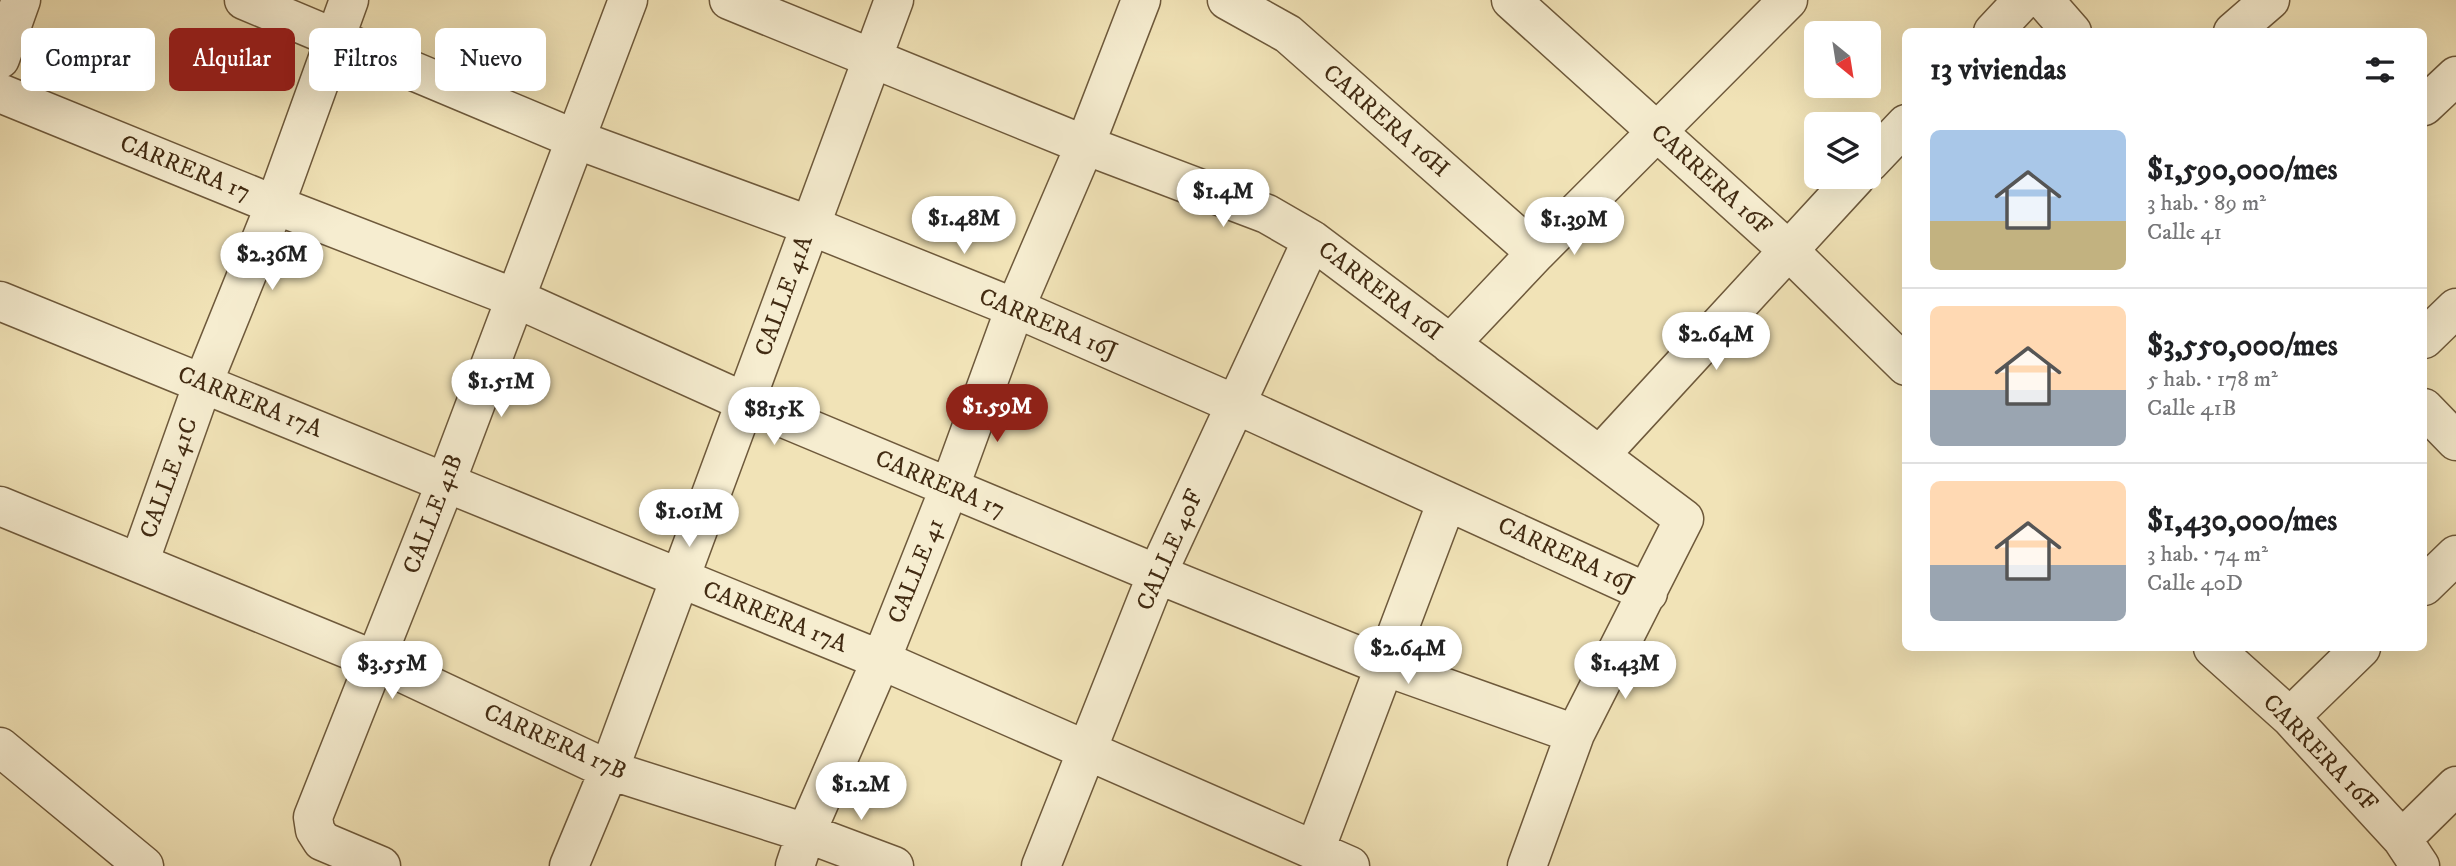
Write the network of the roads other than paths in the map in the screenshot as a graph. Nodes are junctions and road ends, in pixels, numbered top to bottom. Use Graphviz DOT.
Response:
graph roads {
  1 [pos="21,0"];
  2 [pos="244,0"];
  3 [pos="349,0"];
  4 [pos="628,0"];
  5 [pos="729,0"];
  6 [pos="894,0"];
  7 [pos="1141,0"];
  8 [pos="1227,0"];
  9 [pos="1788,0"];
  10 [pos="2023,0"];
  11 [pos="2044,0"];
  12 [pos="2270,0"];
  13 [pos="1527,5"];
  14 [pos="309,28"];
  15 [pos="338,28"];
  16 [pos="1997,28"];
  17 [pos="2068,28"];
  18 [pos="2238,28"];
  19 [pos="2,45"];
  20 [pos="872,60"];
  21 [pos="421,75"];
  22 [pos="2456,76"];
  23 [pos="316,91"];
  24 [pos="0,93"];
  25 [pos="2427,103"];
  26 [pos="1902,128"];
  27 [pos="1659,132"];
  28 [pos="575,139"];
  29 [pos="1085,145"];
  30 [pos="1881,150"];
  31 [pos="1844,189"];
  32 [pos="275,205"];
  33 [pos="811,226"];
  34 [pos="1312,240"];
  35 [pos="1787,249"];
  36 [pos="1536,253"];
  37 [pos="515,298"];
  38 [pos="0,301"];
  39 [pos="1015,308"];
  40 [pos="2456,308"];
  41 [pos="2427,336"];
  42 [pos="1450,344"];
  43 [pos="1902,356"];
  44 [pos="203,383"];
  45 [pos="745,402"];
  46 [pos="1237,405"];
  47 [pos="2427,411"];
  48 [pos="2456,441"];
  49 [pos="1601,454"];
  50 [pos="446,482"];
  51 [pos="949,489"];
  52 [pos="1447,501"];
  53 [pos="0,506"];
  54 [pos="2456,555"];
  55 [pos="139,563"];
  56 [pos="1157,573"];
  57 [pos="680,578"];
  58 [pos="2427,583"];
  59 [pos="1648,593"];
  60 [pos="2216,651"];
  61 [pos="2358,651"];
  62 [pos="881,660"];
  63 [pos="377,661"];
  64 [pos="1384,666"];
  65 [pos="2290,717"];
  66 [pos="1574,734"];
  67 [pos="1086,752"];
  68 [pos="5,760"];
  69 [pos="608,770"];
  70 [pos="2456,786"];
  71 [pos="800,849"];
  72 [pos="1315,850"];
  73 [pos="2411,853"];
  74 [pos="145,866"];
  75 [pos="380,866"];
  76 [pos="569,866"];
  77 [pos="894,866"];
  78 [pos="1041,866"];
  79 [pos="1350,866"];
  80 [pos="1527,866"];
  1 -- 19 [label="street"];
  2 -- 14 [label="street, CARRERA 16J"];
  3 -- 15 [label="street, CALLE 41C"];
  4 -- 28 [label="street, CALLE 41B"];
  5 -- 20 [label="street, CARRERA 16I"];
  6 -- 20 [label="street, CALLE 41A"];
  7 -- 29 [label="street, CALLE 41"];
  8 -- 36 [label="street, CARRERA 16H"];
  9 -- 27 [label="street"];
  10 -- 16 [label="street"];
  11 -- 17 [label="street"];
  12 -- 18 [label="street"];
  13 -- 27 [label="street, CARRERA 16F"];
  20 -- 29 [label="street, CARRERA 16I"];
  20 -- 33 [label="street, CALLE 41A"];
  21 -- 28 [label="street, CARRERA 16J"];
  22 -- 25 [label="street"];
  23 -- 32 [label="street, CALLE 41C"];
  24 -- 32 [label="street, CARRERA 17"];
  26 -- 30 [label="street"];
  27 -- 35 [label="street, CARRERA 16F"];
  27 -- 36 [label="street"];
  28 -- 33 [label="street, CARRERA 16J"];
  28 -- 37 [label="street, CALLE 41B"];
  29 -- 34 [label="street, CARRERA 16I"];
  29 -- 39 [label="street, CALLE 41"];
  31 -- 35 [label="street"];
  32 -- 37 [label="street, CARRERA 17"];
  32 -- 44 [label="street, CALLE 41C"];
  33 -- 39 [label="street, CARRERA 16J"];
  33 -- 45 [label="street, CALLE 41A"];
  34 -- 42 [label="street, CARRERA 16I"];
  34 -- 46 [label="street, CALLE 40F"];
  35 -- 43 [label="street, CARRERA 16F"];
  35 -- 49 [label="street"];
  36 -- 42 [label="street"];
  37 -- 45 [label="street, CARRERA 17"];
  37 -- 50 [label="street, CALLE 41B"];
  38 -- 44 [label="street, CARRERA 17A"];
  39 -- 46 [label="street, CARRERA 16J"];
  39 -- 51 [label="street, CALLE 41"];
  40 -- 41 [label="street"];
  42 -- 49 [label="street, CARRERA 16I"];
  44 -- 50 [label="street, CARRERA 17A"];
  44 -- 55 [label="street, CALLE 41C"];
  45 -- 51 [label="street, CARRERA 17"];
  45 -- 57 [label="street, CALLE 41A"];
  46 -- 52 [label="street, CARRERA 16J"];
  46 -- 56 [label="street, CALLE 40F"];
  47 -- 48 [label="street"];
  49 -- 59 [label="street, CARRERA 16I"];
  50 -- 57 [label="street, CARRERA 17A"];
  50 -- 63 [label="street, CALLE 41B"];
  51 -- 56 [label="street, CARRERA 17"];
  51 -- 62 [label="street, CALLE 41"];
  52 -- 59 [label="street, CARRERA 16J"];
  52 -- 64 [label="street"];
  53 -- 55 [label="street, CARRERA 17B"];
  54 -- 58 [label="street"];
  55 -- 63 [label="street, CARRERA 17B"];
  56 -- 64 [label="street, CARRERA 17"];
  56 -- 67 [label="street, CALLE 40F"];
  57 -- 62 [label="street, CARRERA 17A"];
  57 -- 69 [label="street, CALLE 41A"];
  59 -- 66 [label="street"];
  60 -- 65 [label="street, CARRERA 16F"];
  61 -- 65 [label="street"];
  62 -- 67 [label="street, CARRERA 17A"];
  62 -- 71 [label="street, CALLE 41"];
  63 -- 69 [label="street, CARRERA 17B"];
  63 -- 75 [label="street, CALLE 41B"];
  64 -- 66 [label="street, CARRERA 17"];
  64 -- 72 [label="street"];
  65 -- 73 [label="street, CARRERA 16F"];
  66 -- 80 [label="street"];
  67 -- 72 [label="street, CARRERA 17A"];
  67 -- 78 [label="street, CALLE 40F"];
  68 -- 74 [label="street"];
  69 -- 71 [label="street, CARRERA 17B"];
  69 -- 76 [label="street, CALLE 41A"];
  70 -- 73 [label="street"];
  71 -- 77 [label="street, CARRERA 17B"];
  72 -- 79 [label="street, CARRERA 17A"];
}
